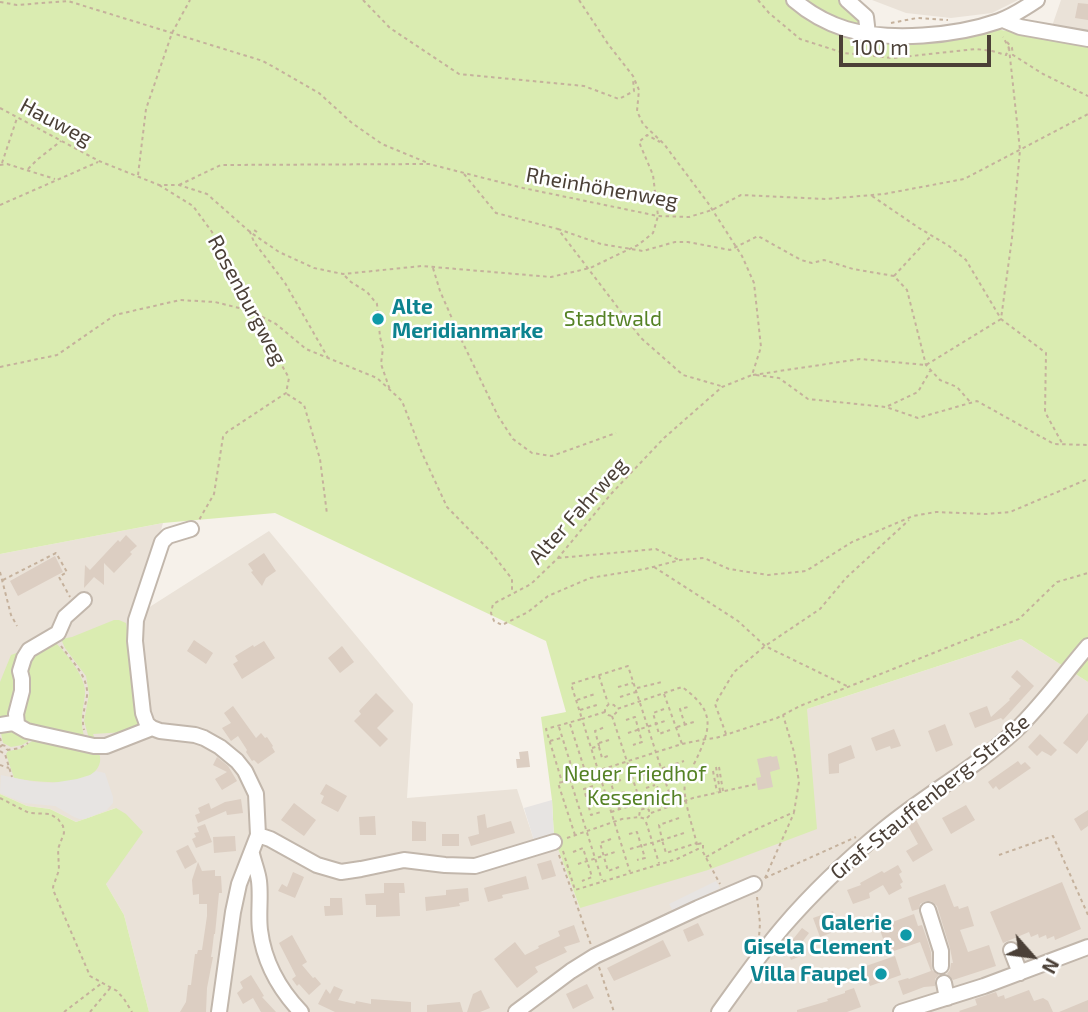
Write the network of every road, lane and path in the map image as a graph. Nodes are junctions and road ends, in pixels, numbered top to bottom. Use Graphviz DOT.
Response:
graph roads {
  1 [pos="190,0"];
  2 [pos="363,0"];
  3 [pos="579,0"];
  4 [pos="794,0"];
  5 [pos="846,0"];
  6 [pos="1037,0"];
  7 [pos="0,2"];
  8 [pos="950,20"];
  9 [pos="997,21"];
  10 [pos="172,33"];
  11 [pos="868,34"];
  12 [pos="1088,38"];
  13 [pos="1009,48"];
  14 [pos="633,76"];
  15 [pos="1088,96"];
  16 [pos="0,108"];
  17 [pos="1088,114"];
  18 [pos="17,117"];
  19 [pos="61,141"];
  20 [pos="664,144"];
  21 [pos="1020,150"];
  22 [pos="99,162"];
  23 [pos="429,164"];
  24 [pos="1,165"];
  25 [pos="28,170"];
  26 [pos="463,173"];
  27 [pos="138,176"];
  28 [pos="56,180"];
  29 [pos="159,185"];
  30 [pos="179,185"];
  31 [pos="871,195"];
  32 [pos="0,205"];
  33 [pos="712,210"];
  34 [pos="657,216"];
  35 [pos="558,229"];
  36 [pos="250,232"];
  37 [pos="257,232"];
  38 [pos="932,235"];
  39 [pos="736,247"];
  40 [pos="631,248"];
  41 [pos="433,267"];
  42 [pos="590,268"];
  43 [pos="343,274"];
  44 [pos="894,276"];
  45 [pos="251,311"];
  46 [pos="1001,319"];
  47 [pos="328,358"];
  48 [pos="926,365"];
  49 [pos="0,367"];
  50 [pos="931,370"];
  51 [pos="752,375"];
  52 [pos="722,387"];
  53 [pos="391,391"];
  54 [pos="286,393"];
  55 [pos="971,403"];
  56 [pos="886,407"];
  57 [pos="616,433"];
  58 [pos="1062,444"];
  59 [pos="1088,445"];
  60 [pos="1088,479"];
  61 [pos="327,514"];
  62 [pos="913,516"];
  63 [pos="191,529"];
  64 [pos="558,558"];
  65 [pos="680,560"];
  66 [pos="654,567"];
  67 [pos="0,572"];
  68 [pos="1088,573"];
  69 [pos="3,580"];
  70 [pos="512,593"];
  71 [pos="80,603"];
  72 [pos="17,626"];
  73 [pos="58,633"];
  74 [pos="765,646"];
  75 [pos="1088,646"];
  76 [pos="599,675"];
  77 [pos="662,682"];
  78 [pos="634,683"];
  79 [pos="618,687"];
  80 [pos="848,687"];
  81 [pos="637,690"];
  82 [pos="664,693"];
  83 [pos="595,694"];
  84 [pos="620,697"];
  85 [pos="576,700"];
  86 [pos="640,701"];
  87 [pos="597,705"];
  88 [pos="609,705"];
  89 [pos="688,707"];
  90 [pos="617,709"];
  91 [pos="664,709"];
  92 [pos="579,710"];
  93 [pos="605,712"];
  94 [pos="783,715"];
  95 [pos="612,716"];
  96 [pos="582,719"];
  97 [pos="626,720"];
  98 [pos="668,720"];
  99 [pos="697,721"];
  100 [pos="570,723"];
  101 [pos="17,724"];
  102 [pos="656,724"];
  103 [pos="685,725"];
  104 [pos="0,726"];
  105 [pos="558,726"];
  106 [pos="647,726"];
  107 [pos="605,727"];
  108 [pos="676,727"];
  109 [pos="152,728"];
  110 [pos="638,729"];
  111 [pos="670,730"];
  112 [pos="628,733"];
  113 [pos="40,734"];
  114 [pos="726,735"];
  115 [pos="1,738"];
  116 [pos="562,738"];
  117 [pos="706,738"];
  118 [pos="609,740"];
  119 [pos="550,741"];
  120 [pos="682,744"];
  121 [pos="88,745"];
  122 [pos="598,745"];
  123 [pos="633,745"];
  124 [pos="1,748"];
  125 [pos="591,748"];
  126 [pos="6,752"];
  127 [pos="656,752"];
  128 [pos="611,755"];
  129 [pos="627,761"];
  130 [pos="684,761"];
  131 [pos="0,765"];
  132 [pos="10,768"];
  133 [pos="716,768"];
  134 [pos="661,769"];
  135 [pos="598,771"];
  136 [pos="653,772"];
  137 [pos="586,774"];
  138 [pos="642,775"];
  139 [pos="12,777"];
  140 [pos="575,778"];
  141 [pos="570,779"];
  142 [pos="621,780"];
  143 [pos="562,782"];
  144 [pos="757,784"];
  145 [pos="656,785"];
  146 [pos="593,786"];
  147 [pos="646,788"];
  148 [pos="625,792"];
  149 [pos="721,792"];
  150 [pos="614,795"];
  151 [pos="0,798"];
  152 [pos="597,799"];
  153 [pos="654,799"];
  154 [pos="686,800"];
  155 [pos="588,802"];
  156 [pos="673,805"];
  157 [pos="630,806"];
  158 [pos="642,808"];
  159 [pos="619,810"];
  160 [pos="601,812"];
  161 [pos="611,812"];
  162 [pos="794,812"];
  163 [pos="650,814"];
  164 [pos="639,817"];
  165 [pos="679,818"];
  166 [pos="646,820"];
  167 [pos="614,822"];
  168 [pos="587,831"];
  169 [pos="629,834"];
  170 [pos="684,834"];
  171 [pos="862,834"];
  172 [pos="258,835"];
  173 [pos="575,835"];
  174 [pos="611,839"];
  175 [pos="662,840"];
  176 [pos="557,841"];
  177 [pos="652,843"];
  178 [pos="697,844"];
  179 [pos="641,846"];
  180 [pos="631,849"];
  181 [pos="573,852"];
  182 [pos="615,852"];
  183 [pos="251,854"];
  184 [pos="999,855"];
  185 [pos="603,856"];
  186 [pos="706,857"];
  187 [pos="596,859"];
  188 [pos="637,860"];
  189 [pos="587,862"];
  190 [pos="578,864"];
  191 [pos="659,864"];
  192 [pos="620,867"];
  193 [pos="630,873"];
  194 [pos="582,881"];
  195 [pos="603,881"];
  196 [pos="754,884"];
  197 [pos="726,895"];
  198 [pos="928,910"];
  199 [pos="1088,915"];
  200 [pos="1088,947"];
  201 [pos="1011,950"];
  202 [pos="595,956"];
  203 [pos="757,959"];
  204 [pos="941,966"];
  205 [pos="1020,973"];
  206 [pos="103,983"];
  207 [pos="944,983"];
  208 [pos="111,987"];
  209 [pos="947,998"];
  210 [pos="64,1012"];
  211 [pos="90,1012"];
  212 [pos="132,1012"];
  213 [pos="219,1012"];
  214 [pos="301,1012"];
  215 [pos="516,1012"];
  216 [pos="614,1012"];
  217 [pos="719,1012"];
  218 [pos="901,1012"];
  1 -- 10 [label="path"];
  2 -- 14 [label="path"];
  3 -- 14 [label="path"];
  4 -- 11 [label="street"];
  5 -- 11 [label="street"];
  6 -- 9 [label="street"];
  7 -- 10 [label="path"];
  8 -- 11 [label="path"];
  9 -- 11 [label="street"];
  9 -- 12 [label="street"];
  9 -- 15 [label="path"];
  10 -- 23 [label="path"];
  10 -- 27 [label="path"];
  13 -- 21 [label="path"];
  14 -- 20 [label="path"];
  16 -- 18 [label="path, Hauweg"];
  17 -- 21 [label="path, Rheinhöhenweg"];
  18 -- 19 [label="path, Hauweg"];
  18 -- 24 [label="path"];
  19 -- 22 [label="path, Hauweg"];
  19 -- 25 [label="path"];
  20 -- 33 [label="path"];
  20 -- 34 [label="path"];
  21 -- 31 [label="path, Rheinhöhenweg"];
  21 -- 46 [label="path"];
  22 -- 27 [label="path, Hauweg"];
  22 -- 28 [label="path"];
  23 -- 26 [label="path, Rheinhöhenweg"];
  23 -- 30 [label="path, Rheinhöhenweg"];
  24 -- 25 [label="path"];
  25 -- 28 [label="path"];
  26 -- 34 [label="path, Rheinhöhenweg"];
  26 -- 35 [label="path"];
  27 -- 29 [label="path, Hauweg"];
  28 -- 32 [label="path"];
  29 -- 30 [label="path"];
  29 -- 45 [label="path, Rosenburgweg"];
  30 -- 36 [label="path"];
  31 -- 33 [label="path, Rheinhöhenweg"];
  31 -- 38 [label="path"];
  33 -- 34 [label="path, Rheinhöhenweg"];
  33 -- 39 [label="path"];
  34 -- 40 [label="path"];
  35 -- 40 [label="path"];
  35 -- 42 [label="path"];
  36 -- 37 [label="path"];
  36 -- 43 [label="path"];
  36 -- 47 [label="path"];
  38 -- 44 [label="path"];
  38 -- 46 [label="path"];
  39 -- 40 [label="path"];
  39 -- 44 [label="path"];
  39 -- 51 [label="path"];
  40 -- 42 [label="path"];
  41 -- 42 [label="path"];
  41 -- 43 [label="path"];
  41 -- 57 [label="path"];
  42 -- 52 [label="path"];
  43 -- 53 [label="path"];
  44 -- 48 [label="path"];
  45 -- 47 [label="path"];
  45 -- 49 [label="path"];
  45 -- 54 [label="path, Rosenburgweg"];
  46 -- 48 [label="path"];
  46 -- 58 [label="path"];
  47 -- 53 [label="path"];
  48 -- 50 [label="path"];
  48 -- 51 [label="path, Alter Fahrweg"];
  50 -- 55 [label="path"];
  50 -- 56 [label="path"];
  51 -- 52 [label="path, Alter Fahrweg"];
  51 -- 56 [label="path"];
  52 -- 64 [label="path, Alter Fahrweg"];
  53 -- 70 [label="path"];
  54 -- 61 [label="path"];
  54 -- 63 [label="path, Rosenburgweg"];
  55 -- 56 [label="path"];
  55 -- 58 [label="path"];
  58 -- 59 [label="path"];
  60 -- 62 [label="path, Alter Fahrweg"];
  62 -- 65 [label="path, Alter Fahrweg"];
  62 -- 74 [label="path"];
  63 -- 109 [label="street"];
  64 -- 65 [label="path"];
  64 -- 70 [label="path, Alter Fahrweg"];
  65 -- 66 [label="path, Alter Fahrweg"];
  66 -- 70 [label="path, Alter Fahrweg"];
  66 -- 74 [label="path"];
  67 -- 69 [label="path"];
  68 -- 80 [label="path"];
  69 -- 71 [label="path"];
  69 -- 72 [label="path"];
  71 -- 73 [label="street"];
  73 -- 101 [label="street"];
  73 -- 121 [label="path"];
  74 -- 80 [label="path"];
  74 -- 114 [label="path"];
  75 -- 203 [label="street, Graf-Stauffenberg-Straße"];
  76 -- 78 [label="path"];
  76 -- 85 [label="path"];
  76 -- 88 [label="path"];
  77 -- 81 [label="path"];
  78 -- 79 [label="path"];
  78 -- 81 [label="path"];
  80 -- 94 [label="path"];
  81 -- 84 [label="path"];
  81 -- 86 [label="path"];
  82 -- 86 [label="path"];
  82 -- 108 [label="path"];
  82 -- 117 [label="path"];
  83 -- 85 [label="path"];
  85 -- 92 [label="path"];
  86 -- 90 [label="path"];
  86 -- 106 [label="path"];
  87 -- 92 [label="path"];
  88 -- 90 [label="path"];
  88 -- 93 [label="path"];
  89 -- 103 [label="path"];
  90 -- 95 [label="path"];
  91 -- 102 [label="path"];
  92 -- 96 [label="path"];
  93 -- 95 [label="path"];
  93 -- 96 [label="path"];
  94 -- 114 [label="path"];
  94 -- 162 [label="path"];
  95 -- 129 [label="path"];
  96 -- 100 [label="path"];
  96 -- 125 [label="path"];
  97 -- 110 [label="path"];
  98 -- 102 [label="path"];
  99 -- 103 [label="path"];
  100 -- 105 [label="path"];
  100 -- 137 [label="path"];
  101 -- 104 [label="street"];
  101 -- 113 [label="street"];
  102 -- 106 [label="path"];
  102 -- 111 [label="path"];
  103 -- 108 [label="path"];
  105 -- 116 [label="path"];
  105 -- 119 [label="path"];
  106 -- 110 [label="path"];
  106 -- 127 [label="path"];
  107 -- 122 [label="path"];
  108 -- 120 [label="path"];
  109 -- 121 [label="street"];
  109 -- 172 [label="street"];
  110 -- 112 [label="path"];
  110 -- 123 [label="path"];
  113 -- 121 [label="street"];
  113 -- 126 [label="path"];
  114 -- 117 [label="path"];
  115 -- 124 [label="path"];
  116 -- 119 [label="path"];
  116 -- 140 [label="path"];
  117 -- 120 [label="path"];
  117 -- 154 [label="path"];
  118 -- 122 [label="path"];
  119 -- 143 [label="path"];
  120 -- 127 [label="path"];
  122 -- 125 [label="path"];
  122 -- 128 [label="path"];
  124 -- 126 [label="path"];
  124 -- 126 [label="path"];
  125 -- 135 [label="path"];
  126 -- 132 [label="path"];
  127 -- 129 [label="path"];
  127 -- 134 [label="path"];
  129 -- 135 [label="path"];
  129 -- 158 [label="path"];
  130 -- 134 [label="path"];
  131 -- 132 [label="path"];
  132 -- 139 [label="path"];
  133 -- 149 [label="path"];
  134 -- 136 [label="path"];
  134 -- 156 [label="path"];
  135 -- 137 [label="path"];
  135 -- 161 [label="path"];
  136 -- 138 [label="path"];
  136 -- 145 [label="path"];
  137 -- 140 [label="path"];
  140 -- 141 [label="path"];
  141 -- 143 [label="path"];
  141 -- 168 [label="path"];
  142 -- 150 [label="path"];
  143 -- 173 [label="path"];
  144 -- 149 [label="path"];
  145 -- 147 [label="path"];
  145 -- 153 [label="path"];
  146 -- 155 [label="path"];
  148 -- 150 [label="path"];
  149 -- 154 [label="path"];
  150 -- 159 [label="path"];
  151 -- 206 [label="path"];
  152 -- 155 [label="path"];
  154 -- 156 [label="path"];
  154 -- 178 [label="path"];
  155 -- 160 [label="path"];
  156 -- 163 [label="path"];
  157 -- 159 [label="path"];
  158 -- 163 [label="path"];
  158 -- 164 [label="path"];
  159 -- 161 [label="path"];
  161 -- 167 [label="path"];
  162 -- 171 [label="path"];
  162 -- 186 [label="path"];
  163 -- 166 [label="path"];
  164 -- 166 [label="path"];
  164 -- 167 [label="path"];
  165 -- 175 [label="path"];
  166 -- 177 [label="path"];
  167 -- 168 [label="path"];
  167 -- 193 [label="path"];
  168 -- 173 [label="path"];
  168 -- 187 [label="path"];
  169 -- 179 [label="path"];
  170 -- 175 [label="path"];
  172 -- 176 [label="street"];
  172 -- 183 [label="street"];
  173 -- 176 [label="path"];
  174 -- 185 [label="path"];
  175 -- 177 [label="path"];
  175 -- 178 [label="path"];
  176 -- 195 [label="path"];
  176 -- 202 [label="path"];
  177 -- 179 [label="path"];
  177 -- 191 [label="path"];
  178 -- 186 [label="path"];
  178 -- 191 [label="path"];
  179 -- 180 [label="path"];
  179 -- 188 [label="path"];
  181 -- 189 [label="path"];
  182 -- 185 [label="path"];
  183 -- 213 [label="street"];
  183 -- 214 [label="street"];
  184 -- 199 [label="path"];
  185 -- 187 [label="path"];
  185 -- 192 [label="path"];
  186 -- 197 [label="path"];
  187 -- 189 [label="path"];
  187 -- 195 [label="path"];
  189 -- 190 [label="path"];
  189 -- 194 [label="path"];
  191 -- 193 [label="path"];
  193 -- 195 [label="path"];
  196 -- 197 [label="street"];
  196 -- 203 [label="path"];
  197 -- 202 [label="street"];
  198 -- 204 [label="street"];
  200 -- 205 [label="street"];
  201 -- 205 [label="street"];
  202 -- 215 [label="street"];
  202 -- 216 [label="path"];
  203 -- 217 [label="street, Graf-Stauffenberg-Straße"];
  205 -- 209 [label="street"];
  206 -- 208 [label="path"];
  206 -- 210 [label="path"];
  207 -- 209 [label="street"];
  208 -- 211 [label="path"];
  208 -- 212 [label="path"];
  209 -- 218 [label="street"];
}
